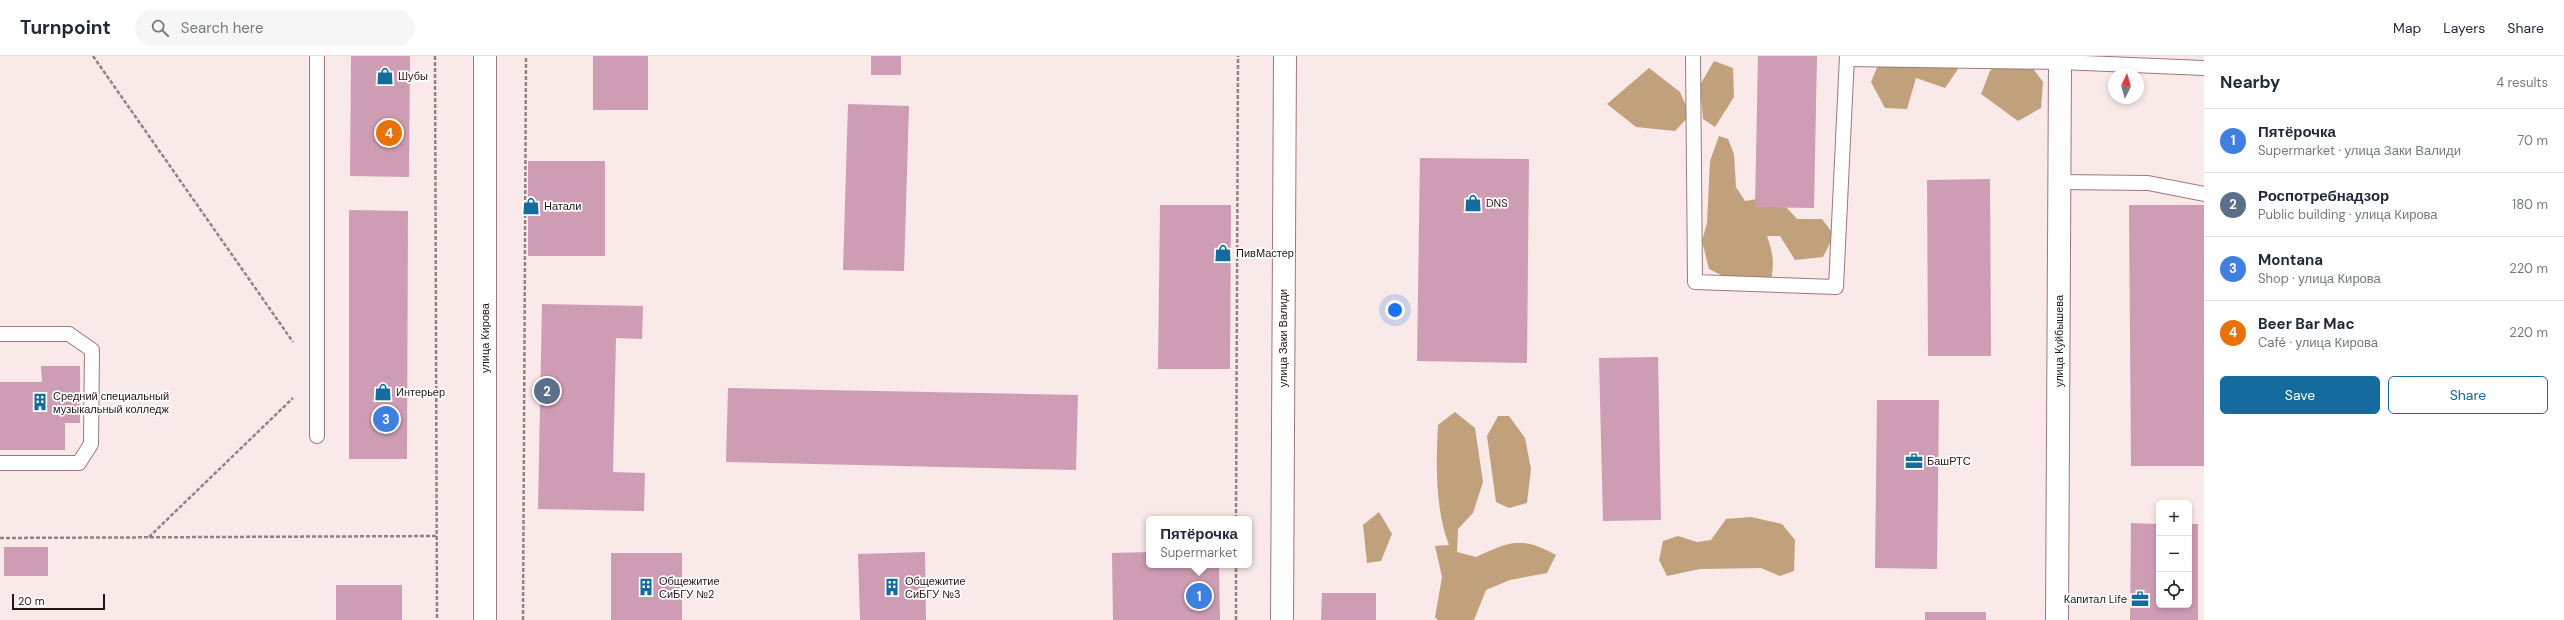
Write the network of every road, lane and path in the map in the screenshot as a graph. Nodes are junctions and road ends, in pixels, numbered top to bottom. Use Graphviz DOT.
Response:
graph roads {
  1 [pos="93,56"];
  2 [pos="317,56"];
  3 [pos="436,56"];
  4 [pos="484,56"];
  5 [pos="526,56"];
  6 [pos="1238,56"];
  7 [pos="1285,56"];
  8 [pos="1693,56"];
  9 [pos="1847,58"];
  10 [pos="2060,62"];
  11 [pos="2204,68"];
  12 [pos="2060,182"];
  13 [pos="2204,194"];
  14 [pos="0,334"];
  15 [pos="316,376"];
  16 [pos="316,436"];
  17 [pos="0,463"];
  18 [pos="1236,516"];
  19 [pos="437,536"];
  20 [pos="149,537"];
  21 [pos="0,538"];
  22 [pos="1236,568"];
  23 [pos="437,620"];
  24 [pos="485,620"];
  25 [pos="523,620"];
  26 [pos="1236,620"];
  27 [pos="1282,620"];
  28 [pos="2057,620"];
  1 -- 15 [label="path"];
  2 -- 15 [label="lane"];
  3 -- 19 [label="path"];
  4 -- 24 [label="street, улица Кирова"];
  5 -- 25 [label="path"];
  6 -- 18 [label="path"];
  7 -- 27 [label="street, улица Заки Валиди"];
  8 -- 9 [label="lane"];
  9 -- 10 [label="lane"];
  10 -- 11 [label="lane"];
  10 -- 12 [label="street, улица Куйбышева"];
  12 -- 13 [label="lane"];
  12 -- 28 [label="street, улица Куйбышева"];
  14 -- 17 [label="lane"];
  15 -- 16 [label="lane"];
  15 -- 20 [label="path"];
  19 -- 20 [label="path"];
  19 -- 23 [label="path"];
  20 -- 21 [label="path"];
  22 -- 26 [label="path"];
}
